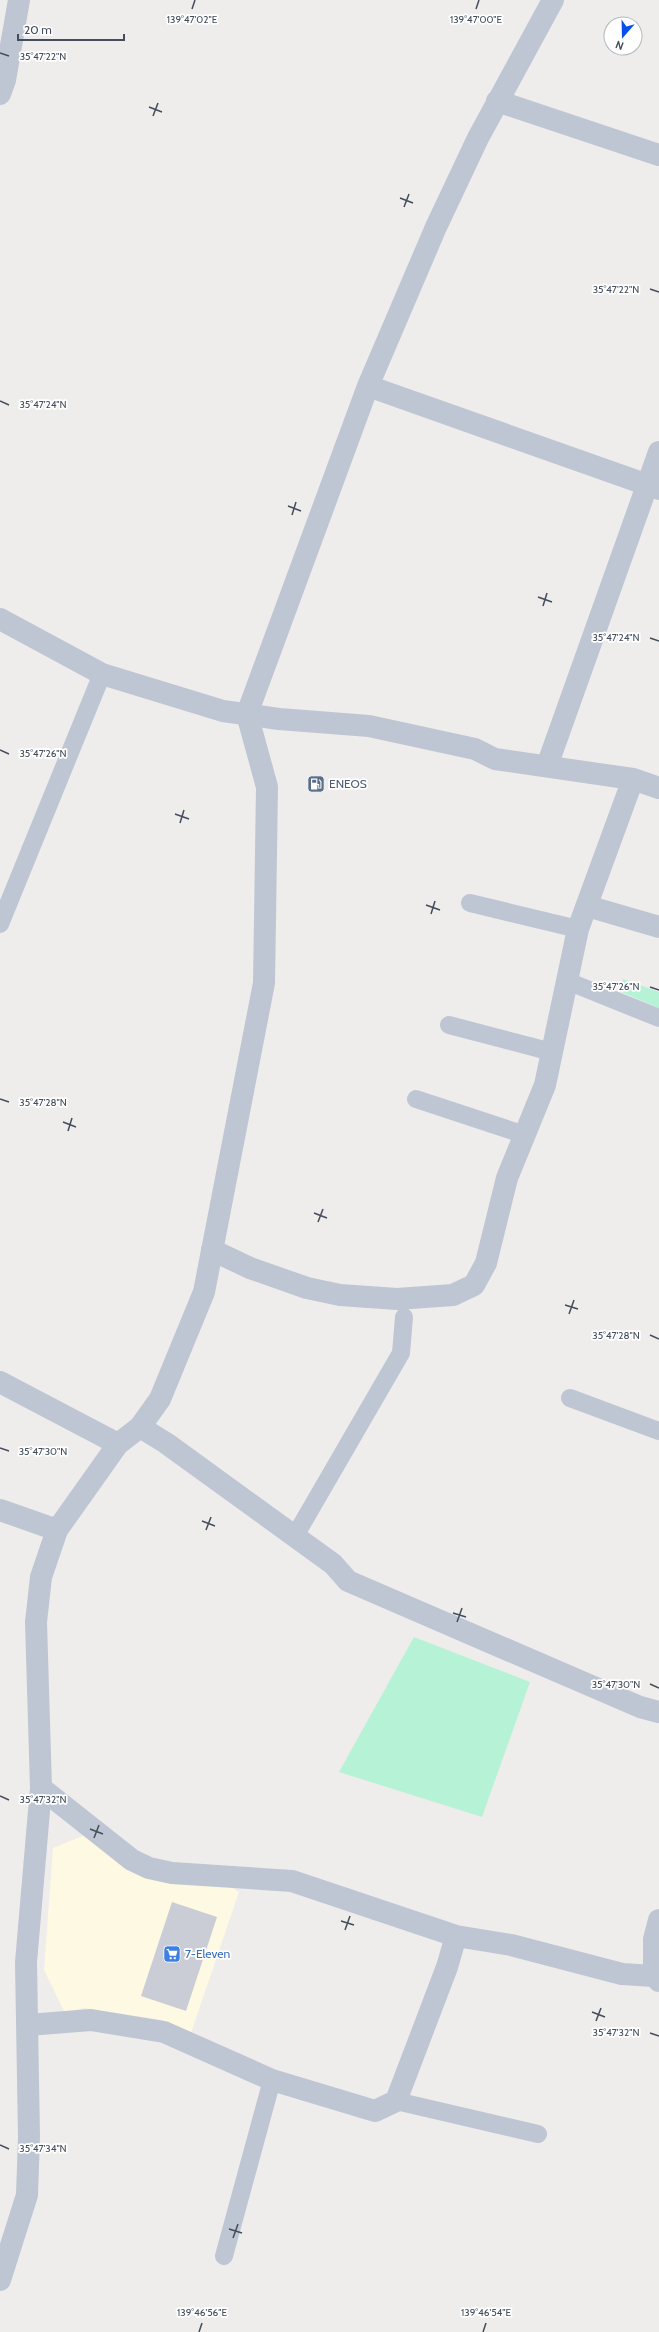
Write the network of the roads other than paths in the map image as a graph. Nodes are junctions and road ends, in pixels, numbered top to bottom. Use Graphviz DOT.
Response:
graph roads {
  1 [pos="19,0"];
  2 [pos="553,0"];
  3 [pos="0,94"];
  4 [pos="497,101"];
  5 [pos="659,155"];
  6 [pos="368,386"];
  7 [pos="659,452"];
  8 [pos="653,487"];
  9 [pos="0,619"];
  10 [pos="102,674"];
  11 [pos="247,714"];
  12 [pos="547,766"];
  13 [pos="633,779"];
  14 [pos="659,788"];
  15 [pos="470,903"];
  16 [pos="587,906"];
  17 [pos="0,924"];
  18 [pos="659,928"];
  19 [pos="578,929"];
  20 [pos="567,981"];
  21 [pos="659,1018"];
  22 [pos="449,1025"];
  23 [pos="552,1052"];
  24 [pos="416,1100"];
  25 [pos="525,1135"];
  26 [pos="212,1250"];
  27 [pos="404,1317"];
  28 [pos="0,1382"];
  29 [pos="570,1398"];
  30 [pos="140,1426"];
  31 [pos="659,1431"];
  32 [pos="118,1444"];
  33 [pos="0,1510"];
  34 [pos="57,1530"];
  35 [pos="295,1536"];
  36 [pos="659,1712"];
  37 [pos="41,1788"];
  38 [pos="659,1920"];
  39 [pos="456,1936"];
  40 [pos="657,1978"];
  41 [pos="28,2025"];
  42 [pos="272,2080"];
  43 [pos="396,2101"];
  44 [pos="538,2134"];
  45 [pos="224,2256"];
  46 [pos="0,2280"];
  1 -- 3 [label="street"];
  2 -- 4 [label="street"];
  4 -- 5 [label="street"];
  4 -- 6 [label="street"];
  6 -- 8 [label="street"];
  6 -- 11 [label="street"];
  7 -- 8 [label="street"];
  8 -- 12 [label="street"];
  9 -- 10 [label="street"];
  10 -- 11 [label="street"];
  10 -- 17 [label="lane"];
  11 -- 12 [label="street"];
  11 -- 26 [label="street"];
  12 -- 13 [label="street"];
  13 -- 14 [label="street"];
  13 -- 16 [label="street"];
  15 -- 19 [label="lane"];
  16 -- 18 [label="street"];
  16 -- 19 [label="street"];
  19 -- 20 [label="street"];
  20 -- 21 [label="lane"];
  20 -- 23 [label="street"];
  22 -- 23 [label="lane"];
  23 -- 25 [label="street"];
  24 -- 25 [label="lane"];
  25 -- 26 [label="street"];
  26 -- 30 [label="street"];
  27 -- 35 [label="lane"];
  28 -- 32 [label="street"];
  29 -- 31 [label="lane"];
  30 -- 32 [label="street"];
  30 -- 35 [label="street"];
  32 -- 34 [label="street"];
  33 -- 34 [label="street"];
  34 -- 37 [label="street"];
  35 -- 36 [label="street"];
  37 -- 39 [label="street"];
  37 -- 41 [label="street"];
  38 -- 40 [label="street"];
  39 -- 40 [label="street"];
  39 -- 43 [label="street"];
  41 -- 42 [label="street"];
  41 -- 46 [label="street"];
  42 -- 43 [label="street"];
  42 -- 45 [label="lane"];
  43 -- 44 [label="lane"];
}
